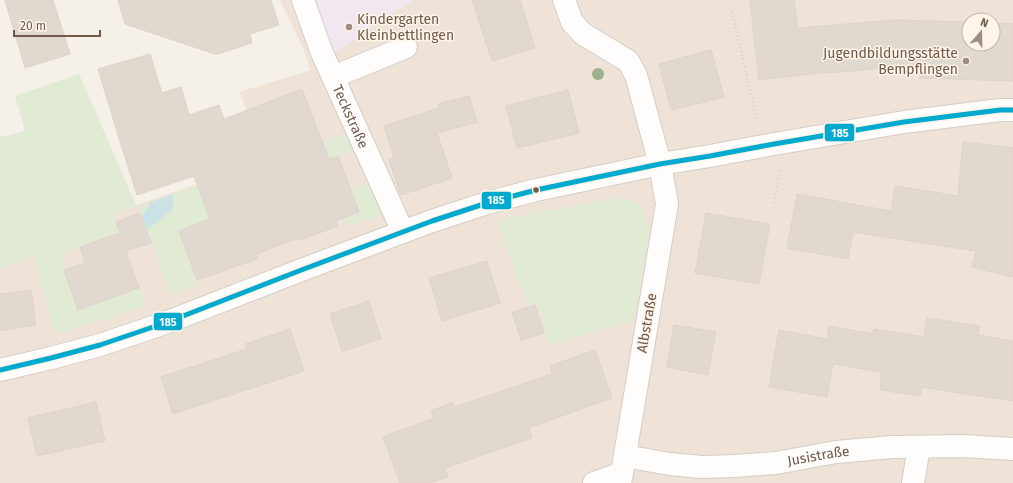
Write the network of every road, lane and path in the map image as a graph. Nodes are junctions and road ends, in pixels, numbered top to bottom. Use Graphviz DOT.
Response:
graph roads {
  1 [pos="303,0"];
  2 [pos="564,0"];
  3 [pos="732,12"];
  4 [pos="406,47"];
  5 [pos="333,77"];
  6 [pos="1013,110"];
  7 [pos="785,142"];
  8 [pos="762,146"];
  9 [pos="660,164"];
  10 [pos="774,203"];
  11 [pos="404,232"];
  12 [pos="0,370"];
  13 [pos="919,447"];
  14 [pos="1013,449"];
  15 [pos="622,471"];
  16 [pos="594,483"];
  17 [pos="913,483"];
  1 -- 5 [label="street, Teckstraße"];
  2 -- 9 [label="street, Albstraße"];
  3 -- 8 [label="path"];
  4 -- 5 [label="street"];
  5 -- 11 [label="street, Teckstraße"];
  6 -- 7 [label="street"];
  7 -- 8 [label="street"];
  7 -- 10 [label="path"];
  8 -- 9 [label="street"];
  9 -- 11 [label="street"];
  9 -- 15 [label="street, Albstraße"];
  11 -- 12 [label="street"];
  13 -- 14 [label="street, Jusistraße"];
  13 -- 15 [label="street, Jusistraße"];
  13 -- 17 [label="street"];
  15 -- 16 [label="street"];
}
